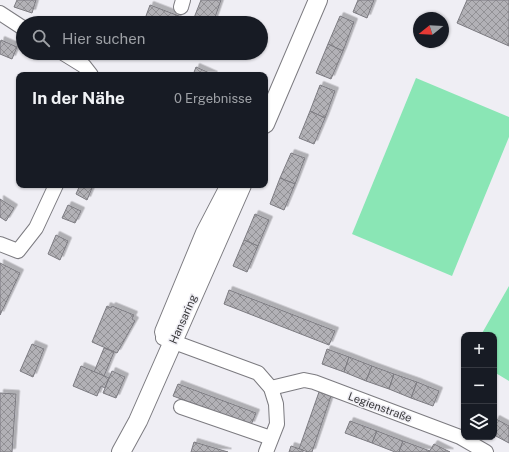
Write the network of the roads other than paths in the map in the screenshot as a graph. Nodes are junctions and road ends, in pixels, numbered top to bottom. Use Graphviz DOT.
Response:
graph roads {
  1 [pos="318,0"];
  2 [pos="0,14"];
  3 [pos="16,24"];
  4 [pos="74,60"];
  5 [pos="89,72"];
  6 [pos="268,115"];
  7 [pos="55,188"];
  8 [pos="228,188"];
  9 [pos="241,188"];
  10 [pos="0,244"];
  11 [pos="167,340"];
  12 [pos="271,388"];
  13 [pos="181,407"];
  14 [pos="271,438"];
  15 [pos="112,452"];
  16 [pos="121,452"];
  17 [pos="266,452"];
  18 [pos="486,452"];
  1 -- 6 [label="main road"];
  2 -- 3 [label="street"];
  4 -- 5 [label="street"];
  7 -- 10 [label="street"];
  8 -- 11 [label="main road, Hansaring"];
  9 -- 11 [label="main road, Hansaring"];
  11 -- 12 [label="street"];
  11 -- 15 [label="main road, Hansaring"];
  11 -- 16 [label="main road, Hansaring"];
  12 -- 14 [label="street"];
  12 -- 18 [label="street, Legienstraße"];
  13 -- 14 [label="street"];
  14 -- 17 [label="street"];
}
